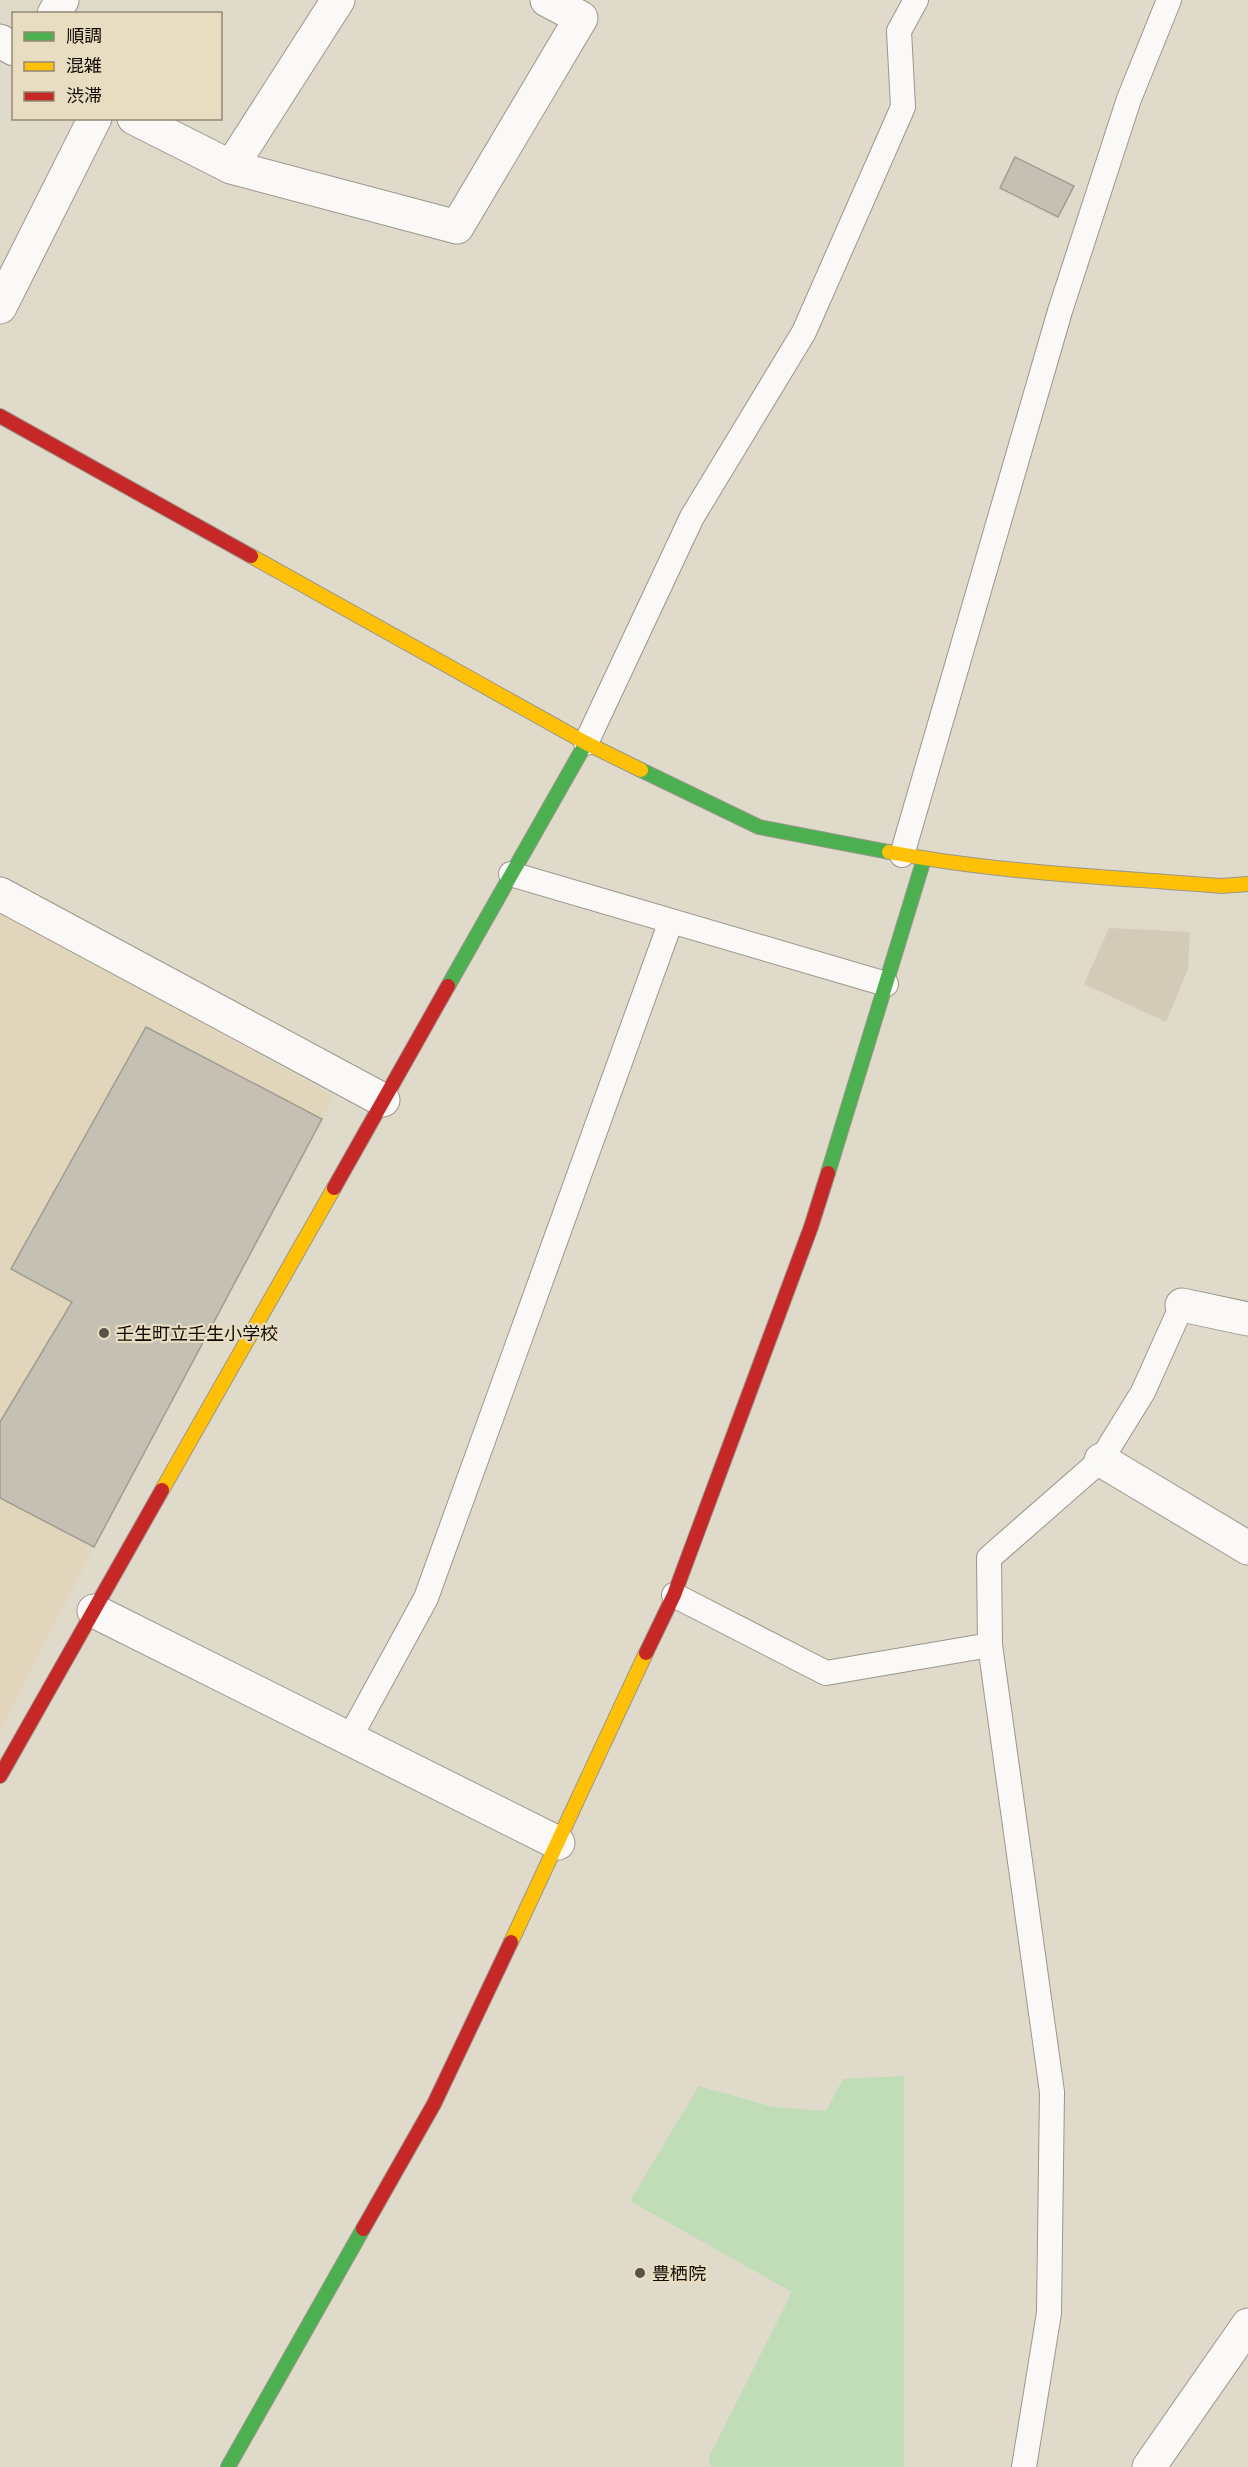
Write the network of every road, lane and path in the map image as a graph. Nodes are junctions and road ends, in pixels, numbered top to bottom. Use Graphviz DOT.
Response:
graph roads {
  1 [pos="338,0"];
  2 [pos="547,0"];
  3 [pos="916,0"];
  4 [pos="1169,0"];
  5 [pos="94,120"];
  6 [pos="138,120"];
  7 [pos="231,167"];
  8 [pos="0,307"];
  9 [pos="0,416"];
  10 [pos="586,743"];
  11 [pos="913,857"];
  12 [pos="511,874"];
  13 [pos="1248,885"];
  14 [pos="0,894"];
  15 [pos="671,921"];
  16 [pos="886,984"];
  17 [pos="383,1101"];
  18 [pos="1182,1305"];
  19 [pos="1248,1319"];
  20 [pos="1101,1460"];
  21 [pos="1248,1548"];
  22 [pos="674,1595"];
  23 [pos="94,1611"];
  24 [pos="990,1646"];
  25 [pos="349,1738"];
  26 [pos="0,1776"];
  27 [pos="558,1843"];
  28 [pos="1248,2325"];
  29 [pos="228,2467"];
  30 [pos="1024,2467"];
  31 [pos="1149,2467"];
  1 -- 7 [label="street"];
  2 -- 7 [label="street"];
  3 -- 10 [label="lane"];
  4 -- 11 [label="lane"];
  5 -- 8 [label="street"];
  6 -- 7 [label="street"];
  9 -- 10 [label="street"];
  10 -- 11 [label="street"];
  10 -- 12 [label="street"];
  11 -- 13 [label="street"];
  11 -- 16 [label="street"];
  12 -- 15 [label="lane"];
  12 -- 17 [label="street"];
  14 -- 17 [label="street"];
  15 -- 16 [label="lane"];
  15 -- 25 [label="lane"];
  16 -- 22 [label="street"];
  17 -- 23 [label="street"];
  18 -- 19 [label="street"];
  18 -- 20 [label="lane"];
  20 -- 21 [label="street"];
  20 -- 24 [label="lane"];
  22 -- 24 [label="lane"];
  22 -- 27 [label="street"];
  23 -- 25 [label="street"];
  23 -- 26 [label="street"];
  24 -- 30 [label="lane"];
  25 -- 27 [label="street"];
  27 -- 29 [label="street"];
  28 -- 31 [label="street"];
}
